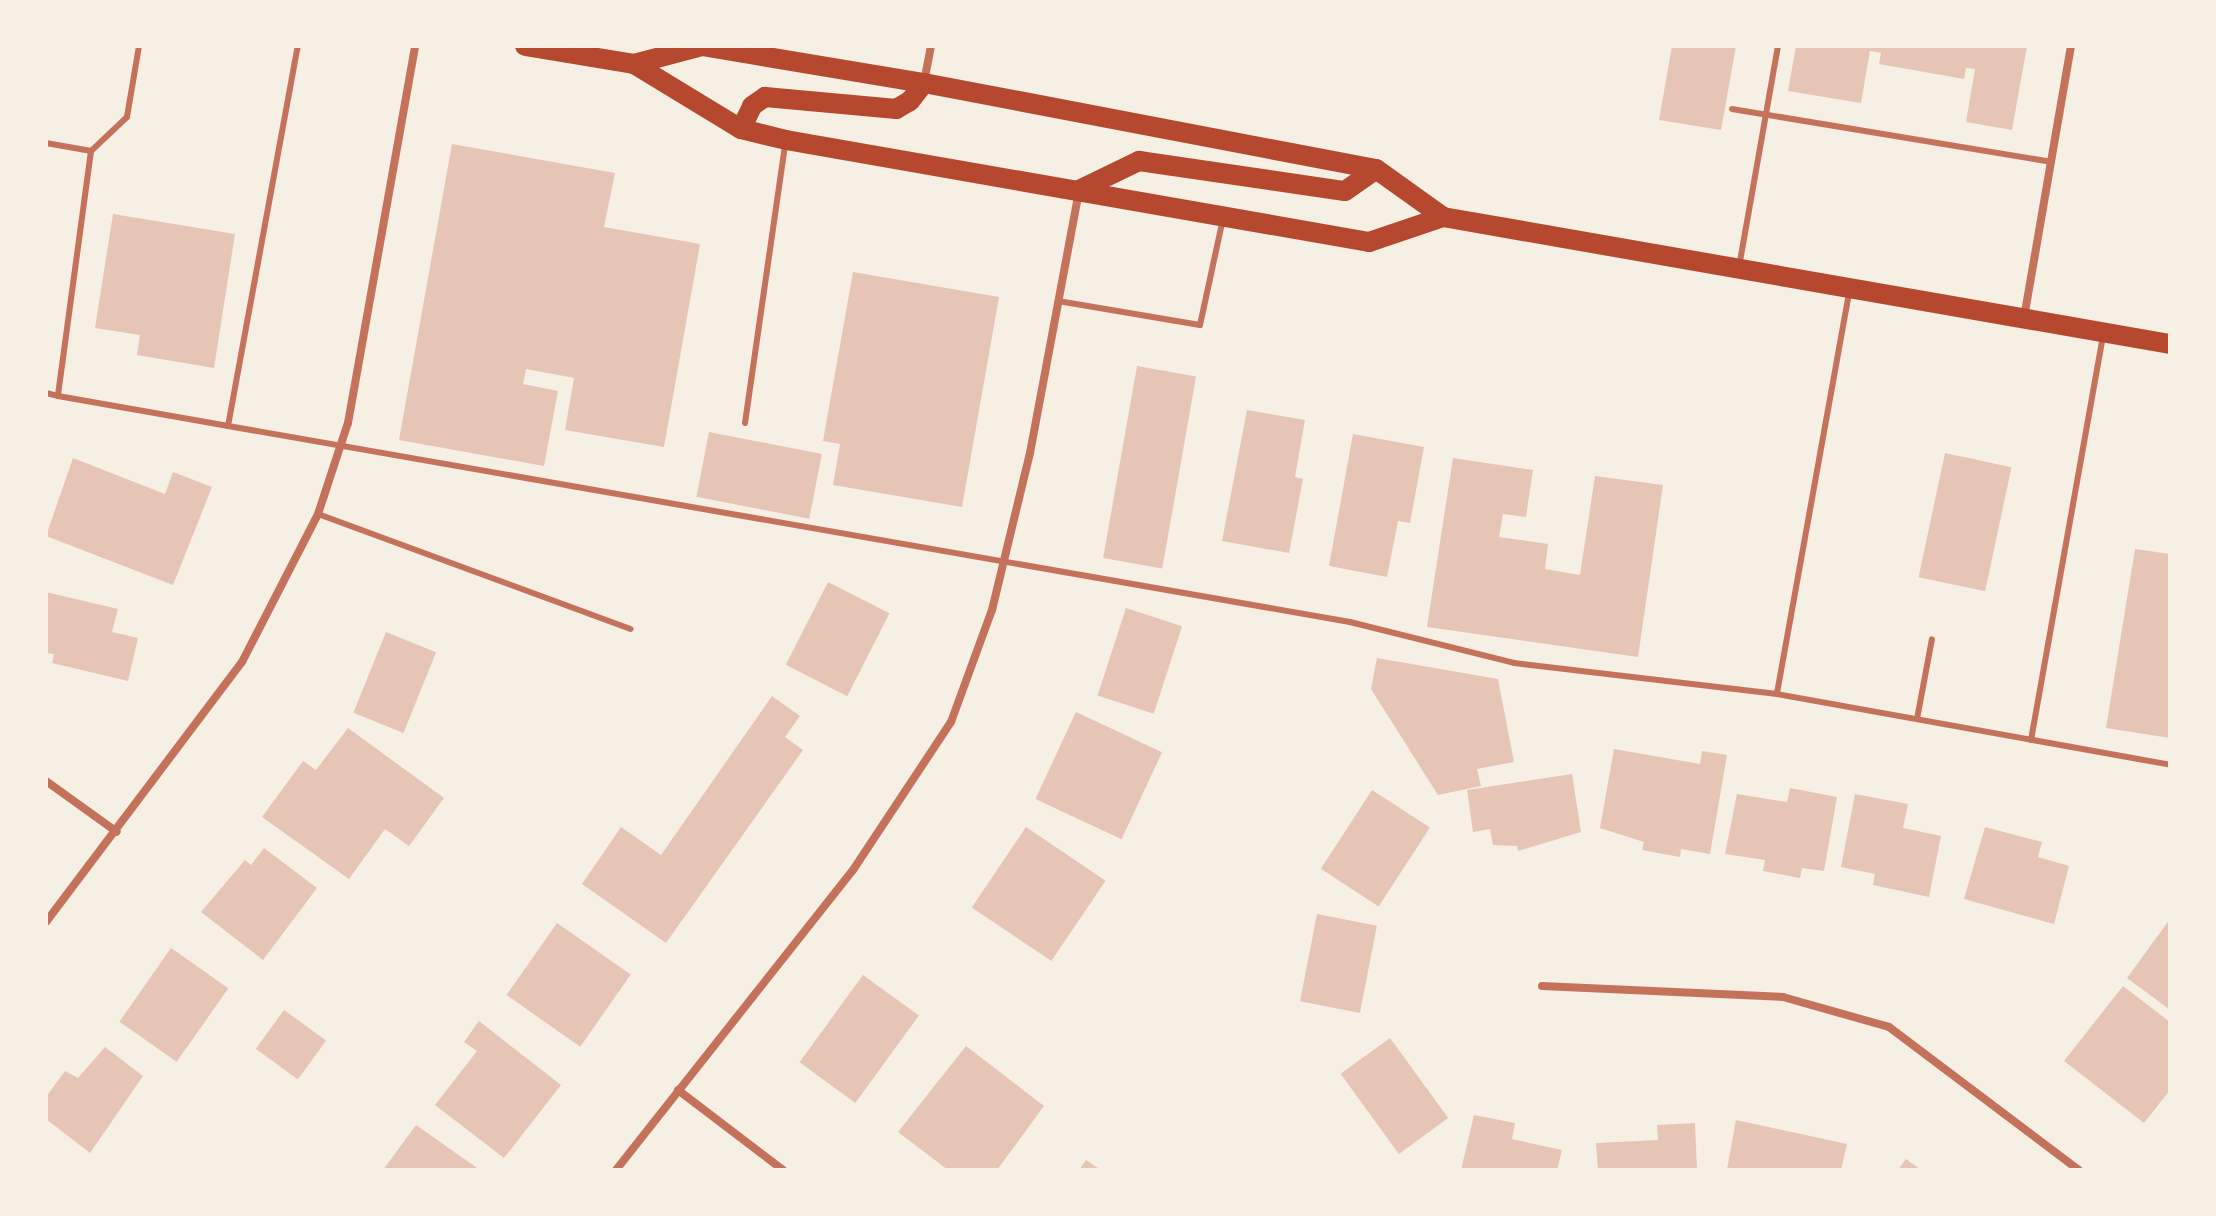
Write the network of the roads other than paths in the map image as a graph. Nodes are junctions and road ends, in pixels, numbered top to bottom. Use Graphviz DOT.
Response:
graph roads {
  1 [pos="139,46"];
  2 [pos="298,46"];
  3 [pos="415,46"];
  4 [pos="525,46"];
  5 [pos="931,46"];
  6 [pos="1778,46"];
  7 [pos="2071,46"];
  8 [pos="634,64"];
  9 [pos="924,83"];
  10 [pos="1732,109"];
  11 [pos="1767,115"];
  12 [pos="741,129"];
  13 [pos="786,140"];
  14 [pos="46,143"];
  15 [pos="91,151"];
  16 [pos="2051,162"];
  17 [pos="1376,169"];
  18 [pos="1079,190"];
  19 [pos="1224,214"];
  20 [pos="1443,217"];
  21 [pos="1739,270"];
  22 [pos="1849,289"];
  23 [pos="1058,301"];
  24 [pos="2024,319"];
  25 [pos="2104,333"];
  26 [pos="2170,344"];
  27 [pos="46,393"];
  28 [pos="58,396"];
  29 [pos="745,423"];
  30 [pos="228,426"];
  31 [pos="341,442"];
  32 [pos="318,514"];
  33 [pos="1003,563"];
  34 [pos="630,629"];
  35 [pos="1932,639"];
  36 [pos="1777,694"];
  37 [pos="1917,719"];
  38 [pos="2031,740"];
  39 [pos="2170,765"];
  40 [pos="46,781"];
  41 [pos="117,832"];
  42 [pos="46,922"];
  43 [pos="1542,986"];
  44 [pos="678,1090"];
  45 [pos="616,1170"];
  46 [pos="783,1170"];
  47 [pos="2079,1170"];
  1 -- 15 [label="lane"];
  2 -- 30 [label="lane"];
  3 -- 31 [label="street"];
  4 -- 8 [label="main road"];
  5 -- 9 [label="street"];
  6 -- 11 [label="lane"];
  7 -- 16 [label="street"];
  8 -- 9 [label="main road"];
  8 -- 12 [label="main road"];
  9 -- 12 [label="main road"];
  9 -- 17 [label="main road"];
  10 -- 11 [label="lane"];
  11 -- 16 [label="lane"];
  11 -- 21 [label="lane"];
  12 -- 13 [label="main road"];
  13 -- 18 [label="main road"];
  13 -- 29 [label="lane"];
  14 -- 15 [label="lane"];
  15 -- 28 [label="lane"];
  16 -- 24 [label="street"];
  17 -- 18 [label="main road"];
  17 -- 20 [label="main road"];
  18 -- 19 [label="main road"];
  18 -- 23 [label="street"];
  19 -- 20 [label="main road"];
  19 -- 23 [label="lane"];
  20 -- 21 [label="main road"];
  21 -- 22 [label="main road"];
  22 -- 24 [label="main road"];
  22 -- 36 [label="lane"];
  23 -- 33 [label="street"];
  24 -- 25 [label="main road"];
  25 -- 26 [label="main road"];
  25 -- 38 [label="lane"];
  27 -- 28 [label="lane"];
  28 -- 30 [label="lane"];
  30 -- 31 [label="lane"];
  31 -- 32 [label="street"];
  31 -- 33 [label="lane"];
  32 -- 34 [label="lane"];
  32 -- 41 [label="street"];
  33 -- 36 [label="lane"];
  33 -- 44 [label="street"];
  35 -- 37 [label="lane"];
  36 -- 37 [label="lane"];
  37 -- 38 [label="lane"];
  38 -- 39 [label="lane"];
  40 -- 41 [label="street"];
  41 -- 42 [label="street"];
  43 -- 47 [label="street"];
  44 -- 45 [label="street"];
  44 -- 46 [label="street"];
}
